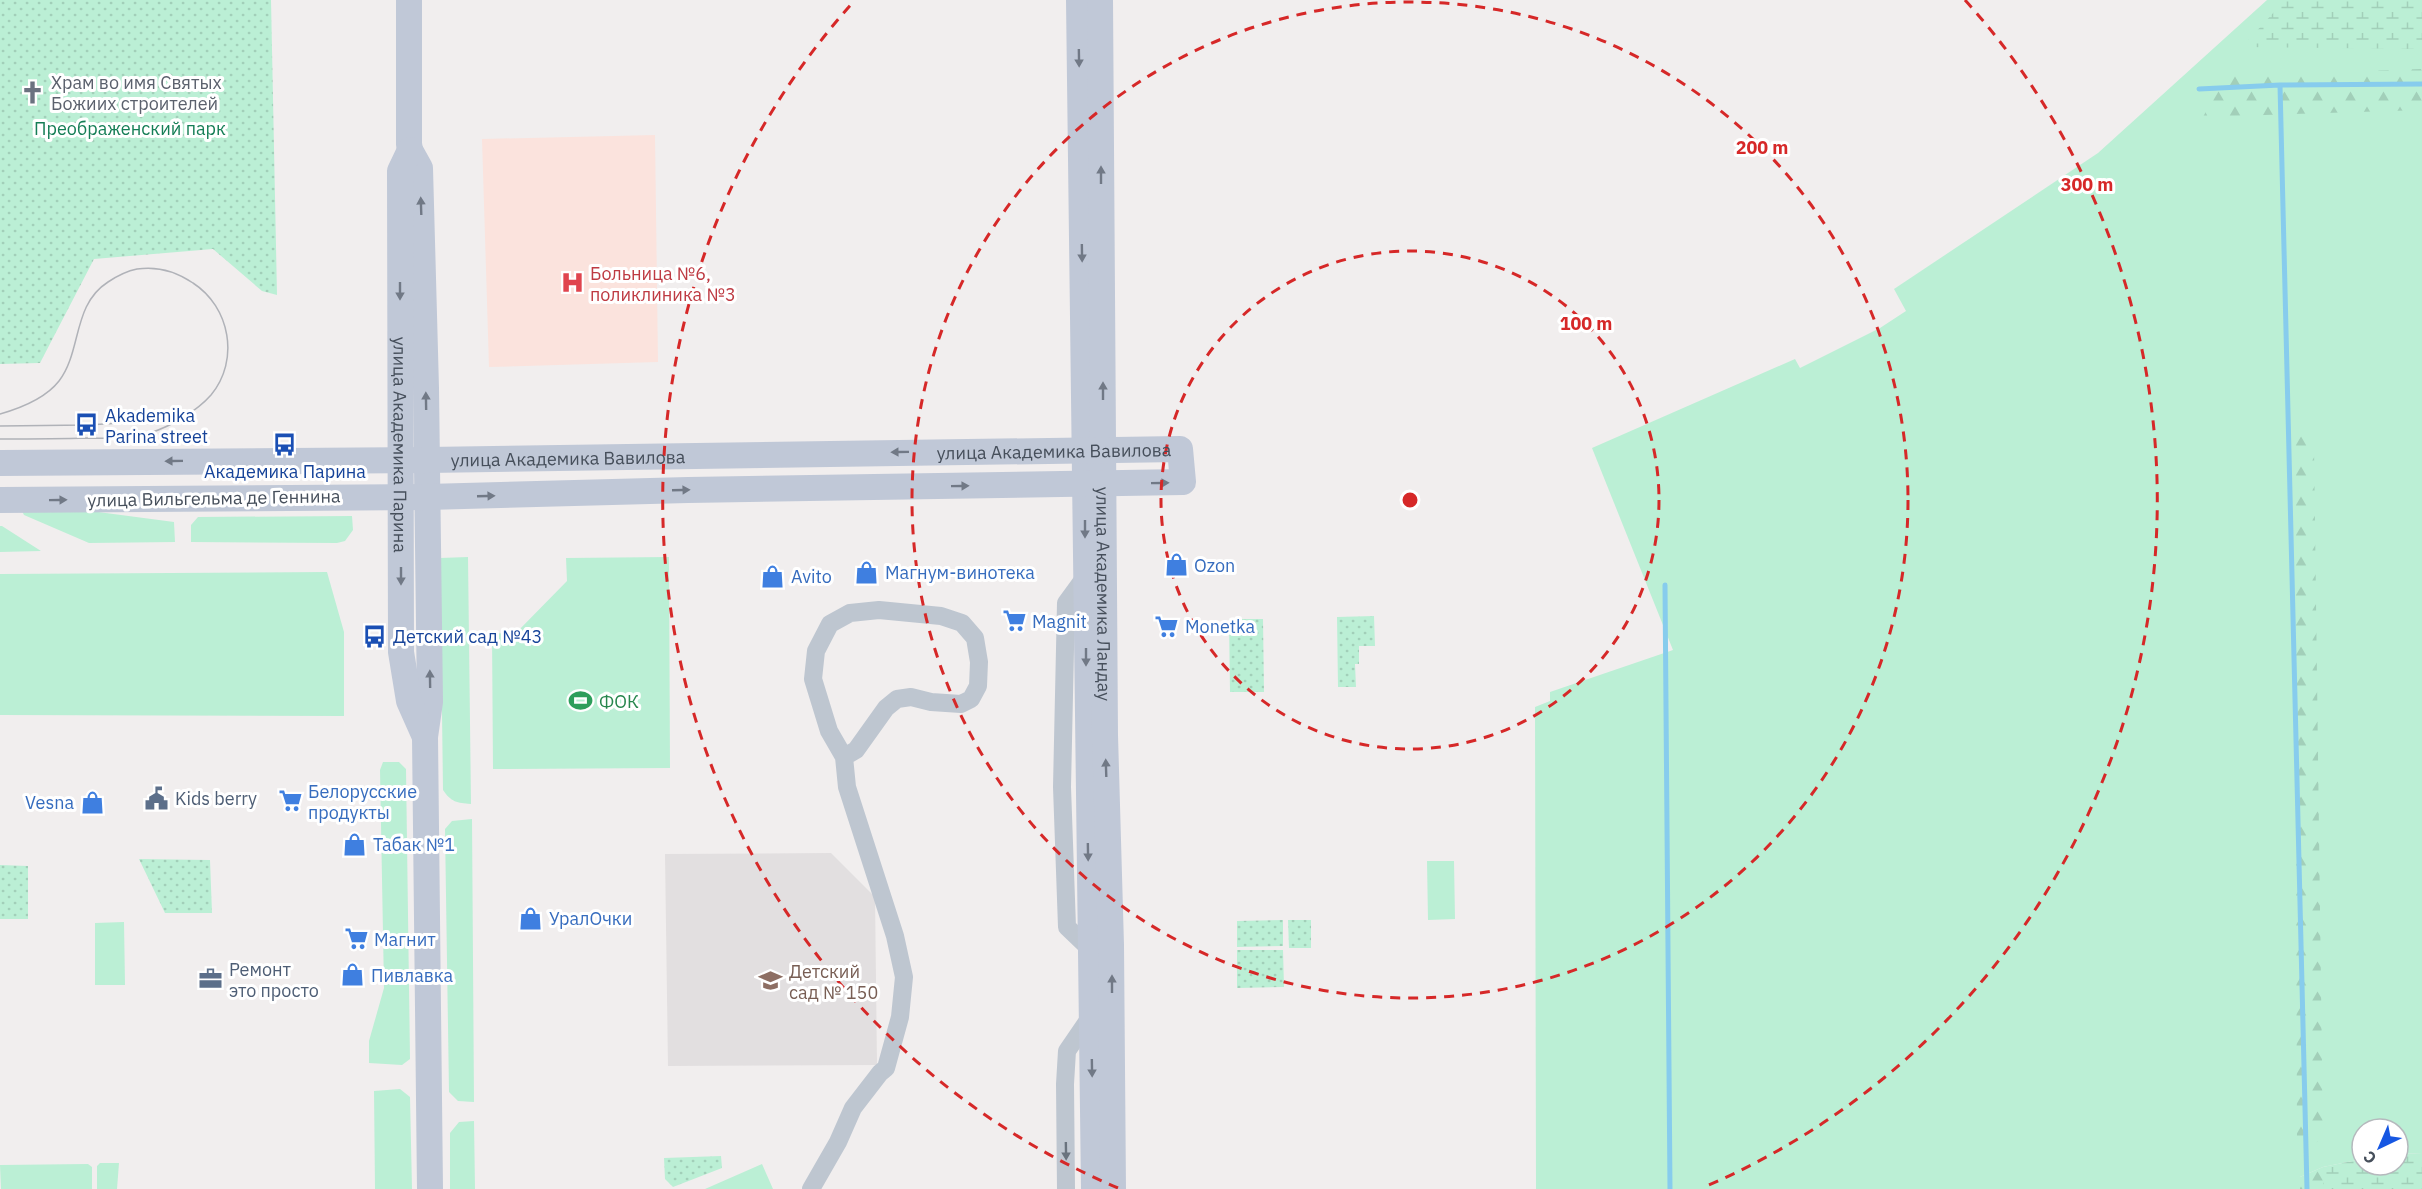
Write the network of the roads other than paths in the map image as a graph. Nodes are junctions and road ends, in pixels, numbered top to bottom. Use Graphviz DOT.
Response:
graph roads {
  1 [pos="409,0"];
  2 [pos="1079,0"];
  3 [pos="1100,0"];
  4 [pos="410,150"];
  5 [pos="1094,449"];
  6 [pos="400,459"];
  7 [pos="427,460"];
  8 [pos="0,463"];
  9 [pos="1094,484"];
  10 [pos="400,497"];
  11 [pos="428,497"];
  12 [pos="0,500"];
  13 [pos="425,737"];
  14 [pos="844,757"];
  15 [pos="1091,1016"];
  16 [pos="430,1189"];
  17 [pos="812,1189"];
  18 [pos="1066,1189"];
  19 [pos="1094,1189"];
  20 [pos="1113,1189"];
  1 -- 4 [label="street, улица Академика Парина"];
  2 -- 5 [label="street, улица Академика Ландау, one-way"];
  5 -- 3 [label="street, улица Академика Ландау, one-way"];
  4 -- 6 [label="street, улица Академика Парина, one-way"];
  7 -- 4 [label="street, улица Академика Парина, one-way"];
  5 -- 7 [label="street, улица Академика Вавилова, one-way"];
  5 -- 9 [label="street, улица Академика Ландау"];
  9 -- 5 [label="street, улица Академика Вавилова, one-way"];
  6 -- 7 [label="street, улица Вильгельма де Геннина"];
  6 -- 8 [label="street, улица Вильгельма де Геннина, one-way"];
  6 -- 10 [label="street, улица Академика Парина"];
  7 -- 11 [label="street, улица Академика Парина"];
  11 -- 9 [label="street, улица Академика Вавилова, one-way"];
  9 -- 15 [label="street, улица Академика Ландау, one-way"];
  20 -- 9 [label="street, улица Академика Ландау, one-way"];
  10 -- 11 [label="street, улица Вильгельма де Геннина"];
  12 -- 10 [label="street, улица Вильгельма де Геннина, one-way"];
  10 -- 13 [label="street, улица Академика Парина, one-way"];
  13 -- 11 [label="street, улица Академика Парина, one-way"];
  13 -- 16 [label="street, улица Академика Парина"];
  14 -- 14 [label="street"];
  14 -- 17 [label="street"];
  15 -- 18 [label="street, one-way"];
  15 -- 19 [label="street, улица Академика Ландау, one-way"];
}
